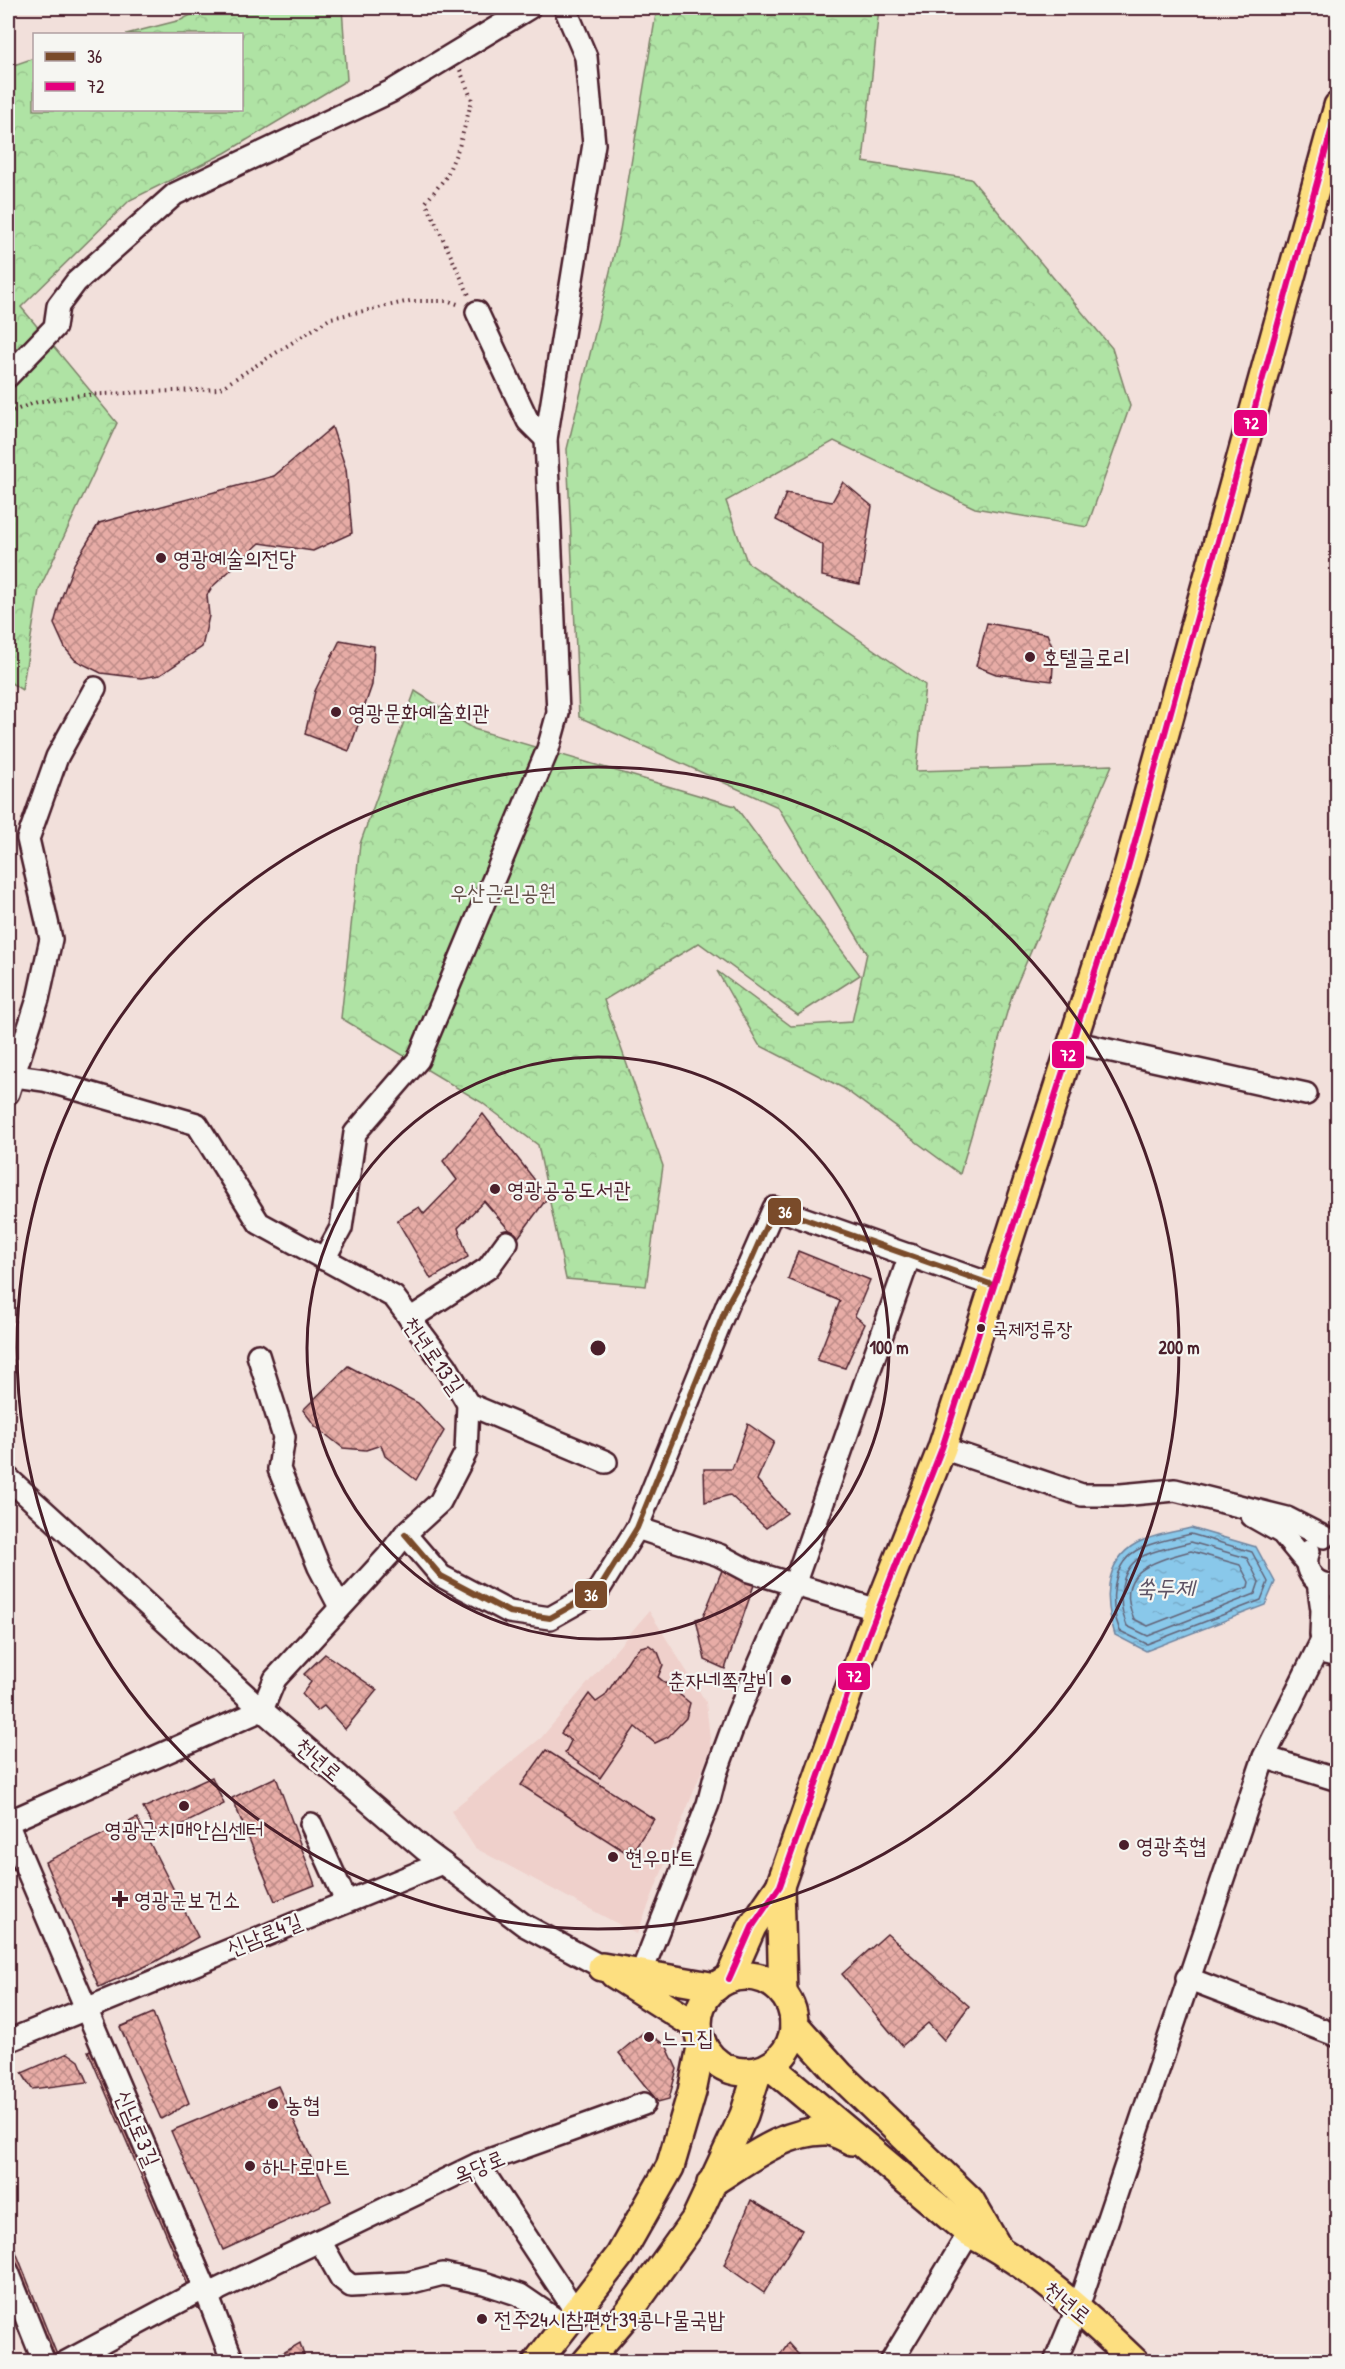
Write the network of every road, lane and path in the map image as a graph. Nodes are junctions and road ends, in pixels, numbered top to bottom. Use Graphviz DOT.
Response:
graph roads {
  1 [pos="529,8"];
  2 [pos="565,8"];
  3 [pos="452,52"];
  4 [pos="1338,106"];
  5 [pos="477,312"];
  6 [pos="8,376"];
  7 [pos="8,410"];
  8 [pos="546,439"];
  9 [pos="95,688"];
  10 [pos="1072,1042"];
  11 [pos="9,1082"];
  12 [pos="1306,1094"];
  13 [pos="507,1242"];
  14 [pos="910,1255"];
  15 [pos="324,1259"];
  16 [pos="993,1285"];
  17 [pos="410,1319"];
  18 [pos="258,1355"];
  19 [pos="468,1404"];
  20 [pos="942,1448"];
  21 [pos="606,1462"];
  22 [pos="8,1478"];
  23 [pos="1233,1505"];
  24 [pos="637,1528"];
  25 [pos="405,1534"];
  26 [pos="1333,1534"];
  27 [pos="1306,1562"];
  28 [pos="795,1582"];
  29 [pos="1328,1583"];
  30 [pos="340,1607"];
  31 [pos="1338,1608"];
  32 [pos="878,1610"];
  33 [pos="1325,1650"];
  34 [pos="262,1710"];
  35 [pos="1264,1758"];
  36 [pos="1338,1780"];
  37 [pos="8,1823"];
  38 [pos="311,1824"];
  39 [pos="442,1863"];
  40 [pos="780,1886"];
  41 [pos="346,1901"];
  42 [pos="602,1967"];
  43 [pos="641,1974"];
  44 [pos="1187,1978"];
  45 [pos="722,1983"];
  46 [pos="783,1993"];
  47 [pos="87,2008"];
  48 [pos="795,2024"];
  49 [pos="700,2034"];
  50 [pos="1338,2036"];
  51 [pos="8,2041"];
  52 [pos="764,2068"];
  53 [pos="644,2104"];
  54 [pos="867,2148"];
  55 [pos="478,2164"];
  56 [pos="711,2184"];
  57 [pos="969,2233"];
  58 [pos="320,2241"];
  59 [pos="998,2248"];
  60 [pos="8,2272"];
  61 [pos="206,2292"];
  62 [pos="1078,2307"];
  63 [pos="570,2319"];
  64 [pos="44,2361"];
  65 [pos="66,2361"];
  66 [pos="233,2361"];
  67 [pos="537,2361"];
  68 [pos="586,2361"];
  69 [pos="891,2361"];
  70 [pos="1055,2361"];
  71 [pos="1135,2361"];
  1 -- 3 [label="street"];
  2 -- 8 [label="street"];
  3 -- 5 [label="path"];
  3 -- 6 [label="street"];
  4 -- 10 [label="main road"];
  5 -- 7 [label="path"];
  5 -- 8 [label="street"];
  8 -- 15 [label="street"];
  9 -- 11 [label="street"];
  10 -- 12 [label="street"];
  10 -- 16 [label="main road"];
  11 -- 15 [label="street, 천년로13길"];
  13 -- 17 [label="street"];
  14 -- 16 [label="street"];
  14 -- 24 [label="street"];
  14 -- 28 [label="street"];
  15 -- 17 [label="street, 천년로13길"];
  16 -- 20 [label="main road"];
  17 -- 19 [label="street, 천년로13길"];
  18 -- 30 [label="street"];
  19 -- 21 [label="street"];
  19 -- 25 [label="street, 천년로13길"];
  20 -- 23 [label="street"];
  20 -- 32 [label="main road"];
  22 -- 34 [label="street"];
  23 -- 26 [label="street"];
  23 -- 27 [label="street"];
  24 -- 25 [label="street"];
  24 -- 28 [label="street"];
  25 -- 30 [label="street, 천년로13길"];
  26 -- 27 [label="street"];
  27 -- 29 [label="street"];
  28 -- 32 [label="street"];
  28 -- 43 [label="street"];
  29 -- 33 [label="street"];
  30 -- 34 [label="street, 천년로13길"];
  31 -- 33 [label="street"];
  32 -- 40 [label="main road"];
  33 -- 35 [label="street"];
  34 -- 37 [label="street"];
  34 -- 39 [label="street, 천년로"];
  35 -- 36 [label="street"];
  35 -- 44 [label="street"];
  37 -- 47 [label="street, 신남로3길"];
  38 -- 41 [label="street"];
  39 -- 41 [label="street, 신남로4길"];
  39 -- 42 [label="street, 천년로"];
  40 -- 45 [label="main road"];
  40 -- 46 [label="main road"];
  41 -- 47 [label="street, 신남로4길"];
  42 -- 43 [label="main road"];
  42 -- 49 [label="main road"];
  43 -- 45 [label="main road"];
  44 -- 50 [label="street"];
  44 -- 62 [label="street"];
  45 -- 46 [label="main road"];
  45 -- 49 [label="main road"];
  46 -- 48 [label="main road"];
  47 -- 51 [label="street, 신남로4길"];
  47 -- 61 [label="street, 신남로3길"];
  48 -- 52 [label="main road"];
  48 -- 59 [label="main road"];
  49 -- 52 [label="main road"];
  49 -- 63 [label="main road"];
  52 -- 54 [label="main road"];
  52 -- 56 [label="main road"];
  53 -- 55 [label="street, 옥당로"];
  54 -- 56 [label="main road"];
  54 -- 57 [label="main road"];
  55 -- 58 [label="street, 옥당로"];
  55 -- 63 [label="street"];
  56 -- 68 [label="main road"];
  57 -- 59 [label="main road"];
  57 -- 69 [label="street"];
  58 -- 61 [label="street, 옥당로"];
  58 -- 63 [label="street"];
  59 -- 62 [label="main road, 천년로"];
  60 -- 64 [label="street"];
  61 -- 65 [label="street"];
  61 -- 66 [label="street"];
  62 -- 70 [label="street"];
  62 -- 71 [label="main road, 천년로"];
  63 -- 67 [label="main road"];
}
